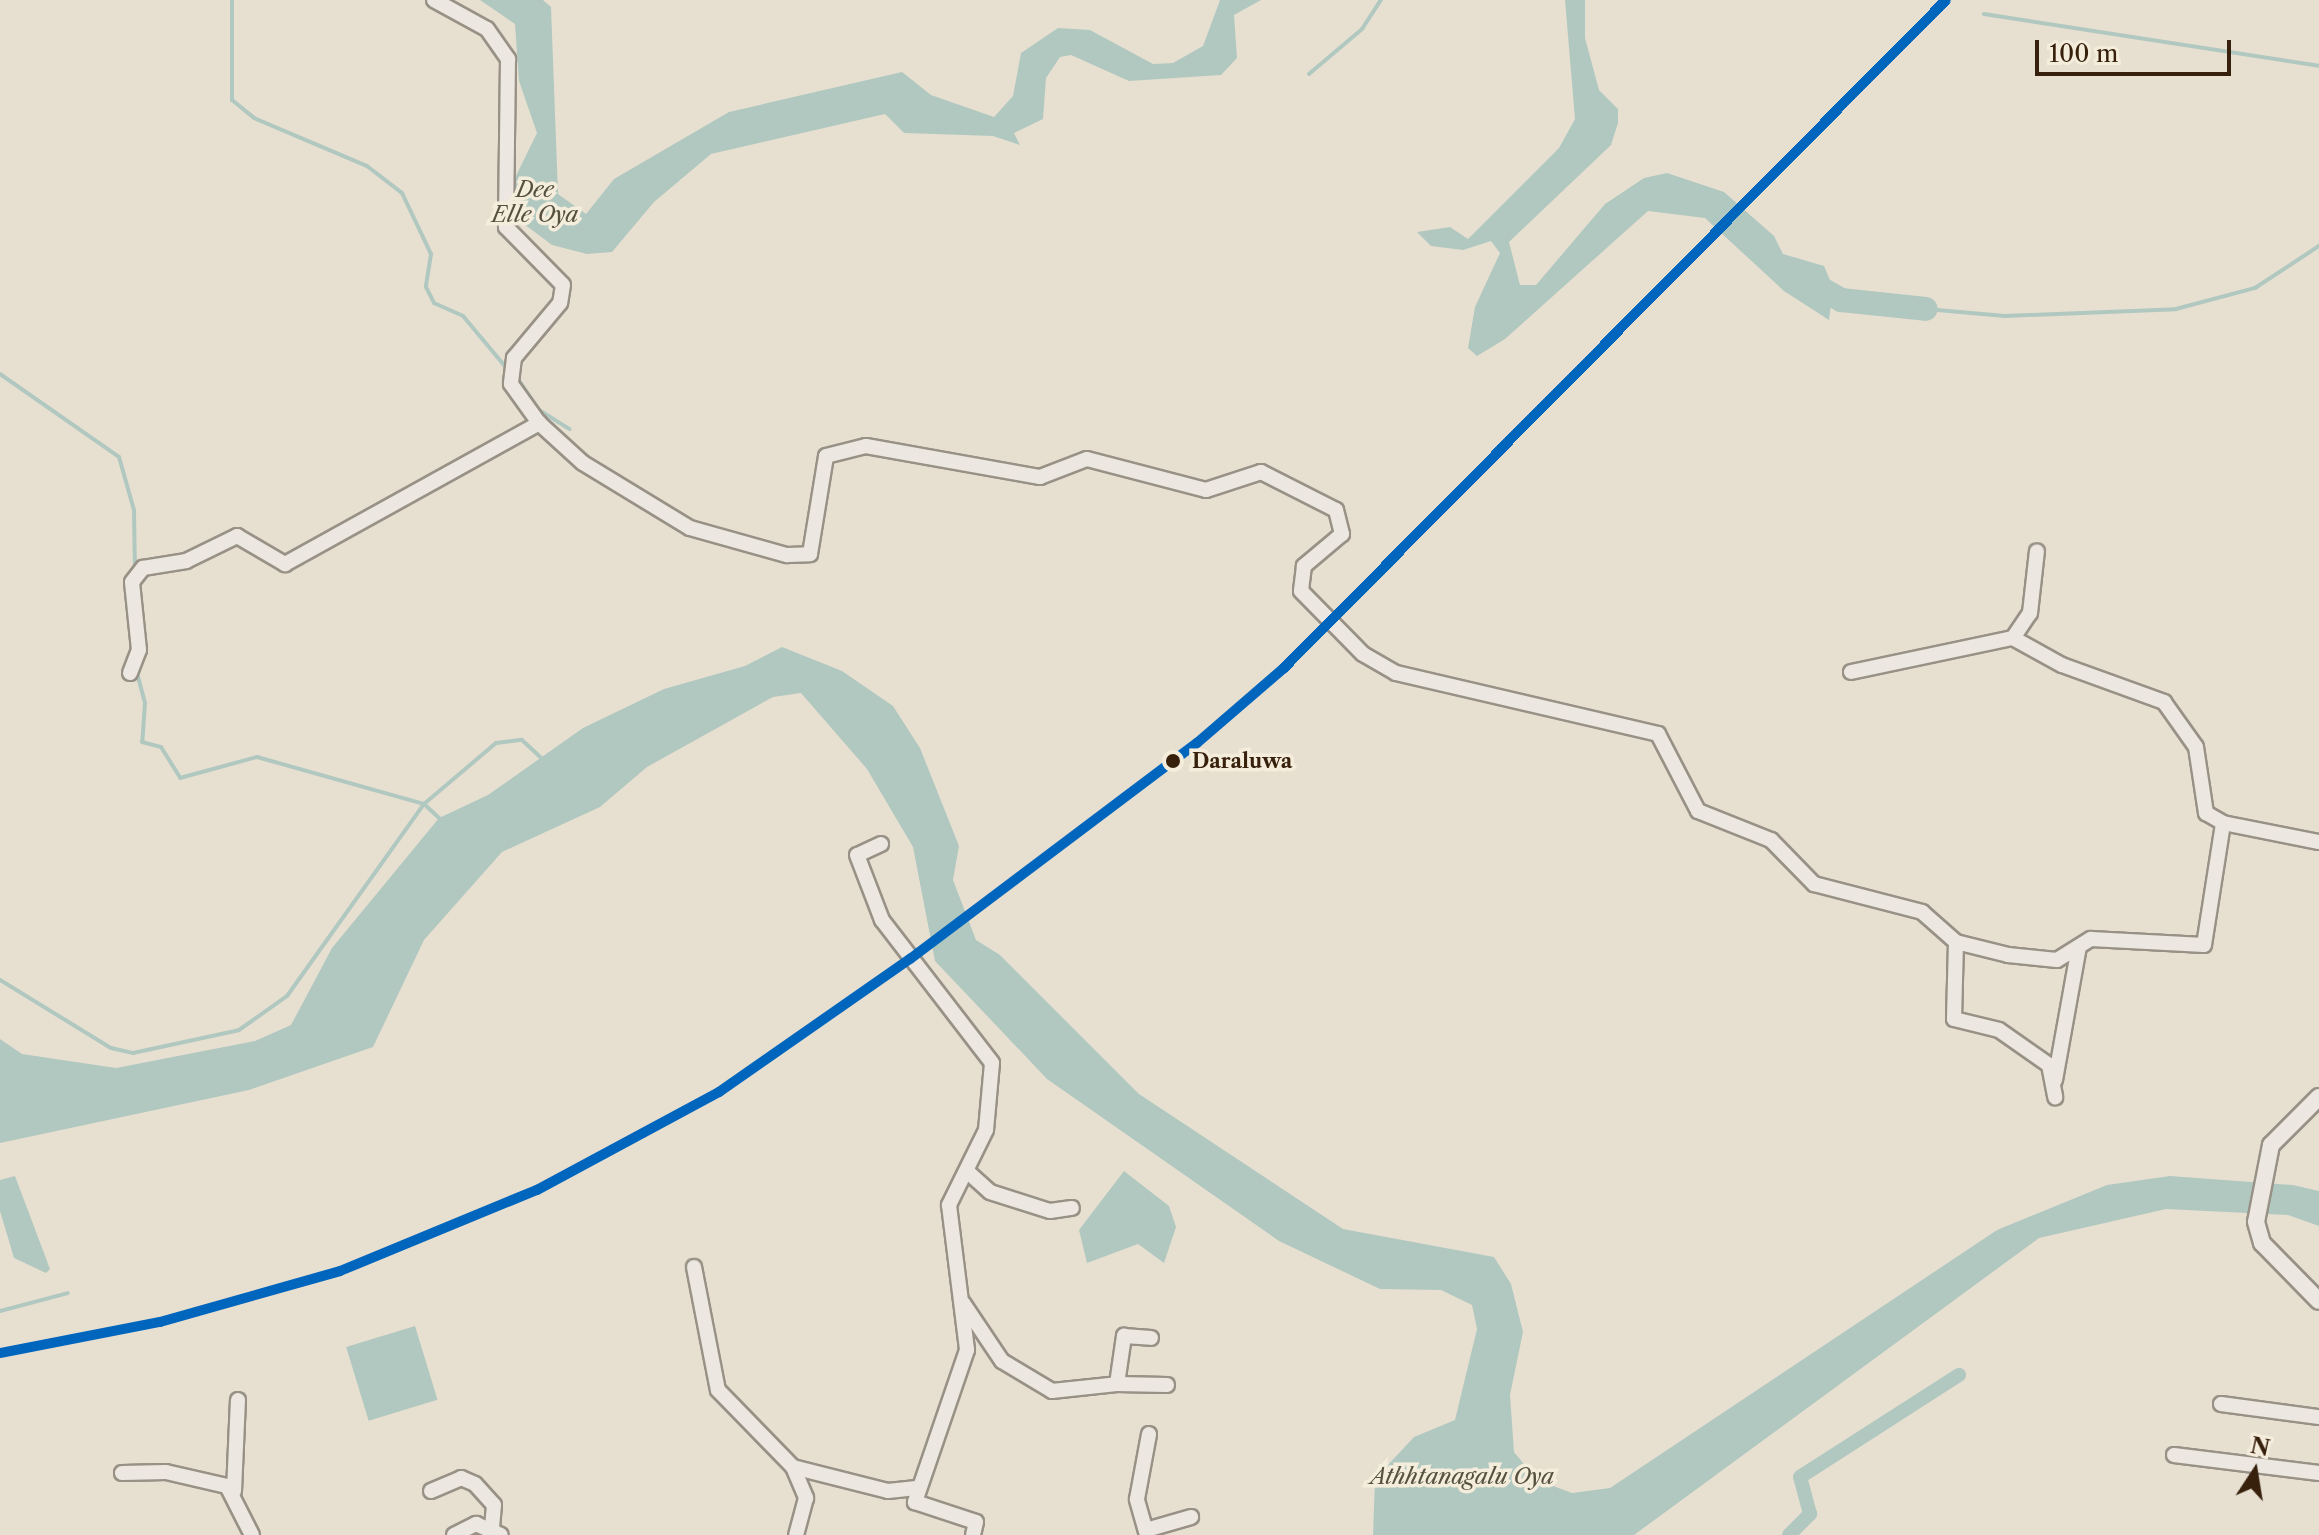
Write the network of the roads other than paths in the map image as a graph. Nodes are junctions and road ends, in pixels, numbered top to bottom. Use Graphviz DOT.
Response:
graph roads {
  1 [pos="434,0"];
  2 [pos="539,423"];
  3 [pos="2037,551"];
  4 [pos="2013,638"];
  5 [pos="1851,672"];
  6 [pos="130,673"];
  7 [pos="2223,823"];
  8 [pos="2319,842"];
  9 [pos="881,844"];
  10 [pos="1956,942"];
  11 [pos="2079,947"];
  12 [pos="2319,1097"];
  13 [pos="969,1173"];
  14 [pos="1072,1208"];
  15 [pos="694,1267"];
  16 [pos="960,1300"];
  17 [pos="2319,1301"];
  18 [pos="1151,1338"];
  19 [pos="1117,1384"];
  20 [pos="1167,1385"];
  21 [pos="238,1400"];
  22 [pos="2221,1404"];
  23 [pos="2319,1417"];
  24 [pos="1149,1434"];
  25 [pos="2174,1455"];
  26 [pos="793,1467"];
  27 [pos="122,1473"];
  28 [pos="2319,1473"];
  29 [pos="919,1488"];
  30 [pos="234,1491"];
  31 [pos="431,1491"];
  32 [pos="1191,1517"];
  33 [pos="497,1531"];
  34 [pos="1146,1532"];
  35 [pos="252,1535"];
  36 [pos="454,1535"];
  37 [pos="796,1535"];
  38 [pos="973,1535"];
  1 -- 2 [label="street"];
  2 -- 6 [label="street"];
  2 -- 10 [label="street"];
  3 -- 4 [label="street"];
  4 -- 5 [label="street"];
  4 -- 7 [label="street"];
  7 -- 8 [label="street"];
  7 -- 11 [label="street"];
  9 -- 13 [label="street"];
  10 -- 11 [label="street"];
  10 -- 11 [label="street"];
  12 -- 17 [label="street"];
  13 -- 14 [label="street"];
  13 -- 16 [label="street"];
  15 -- 26 [label="street"];
  16 -- 19 [label="street"];
  16 -- 29 [label="street"];
  18 -- 19 [label="street"];
  19 -- 20 [label="street"];
  21 -- 30 [label="street"];
  22 -- 23 [label="street"];
  24 -- 34 [label="street"];
  25 -- 28 [label="street"];
  26 -- 29 [label="street"];
  26 -- 37 [label="street"];
  27 -- 30 [label="street"];
  29 -- 38 [label="street"];
  30 -- 35 [label="street"];
  31 -- 33 [label="street"];
  32 -- 34 [label="street"];
  33 -- 36 [label="street"];
}
